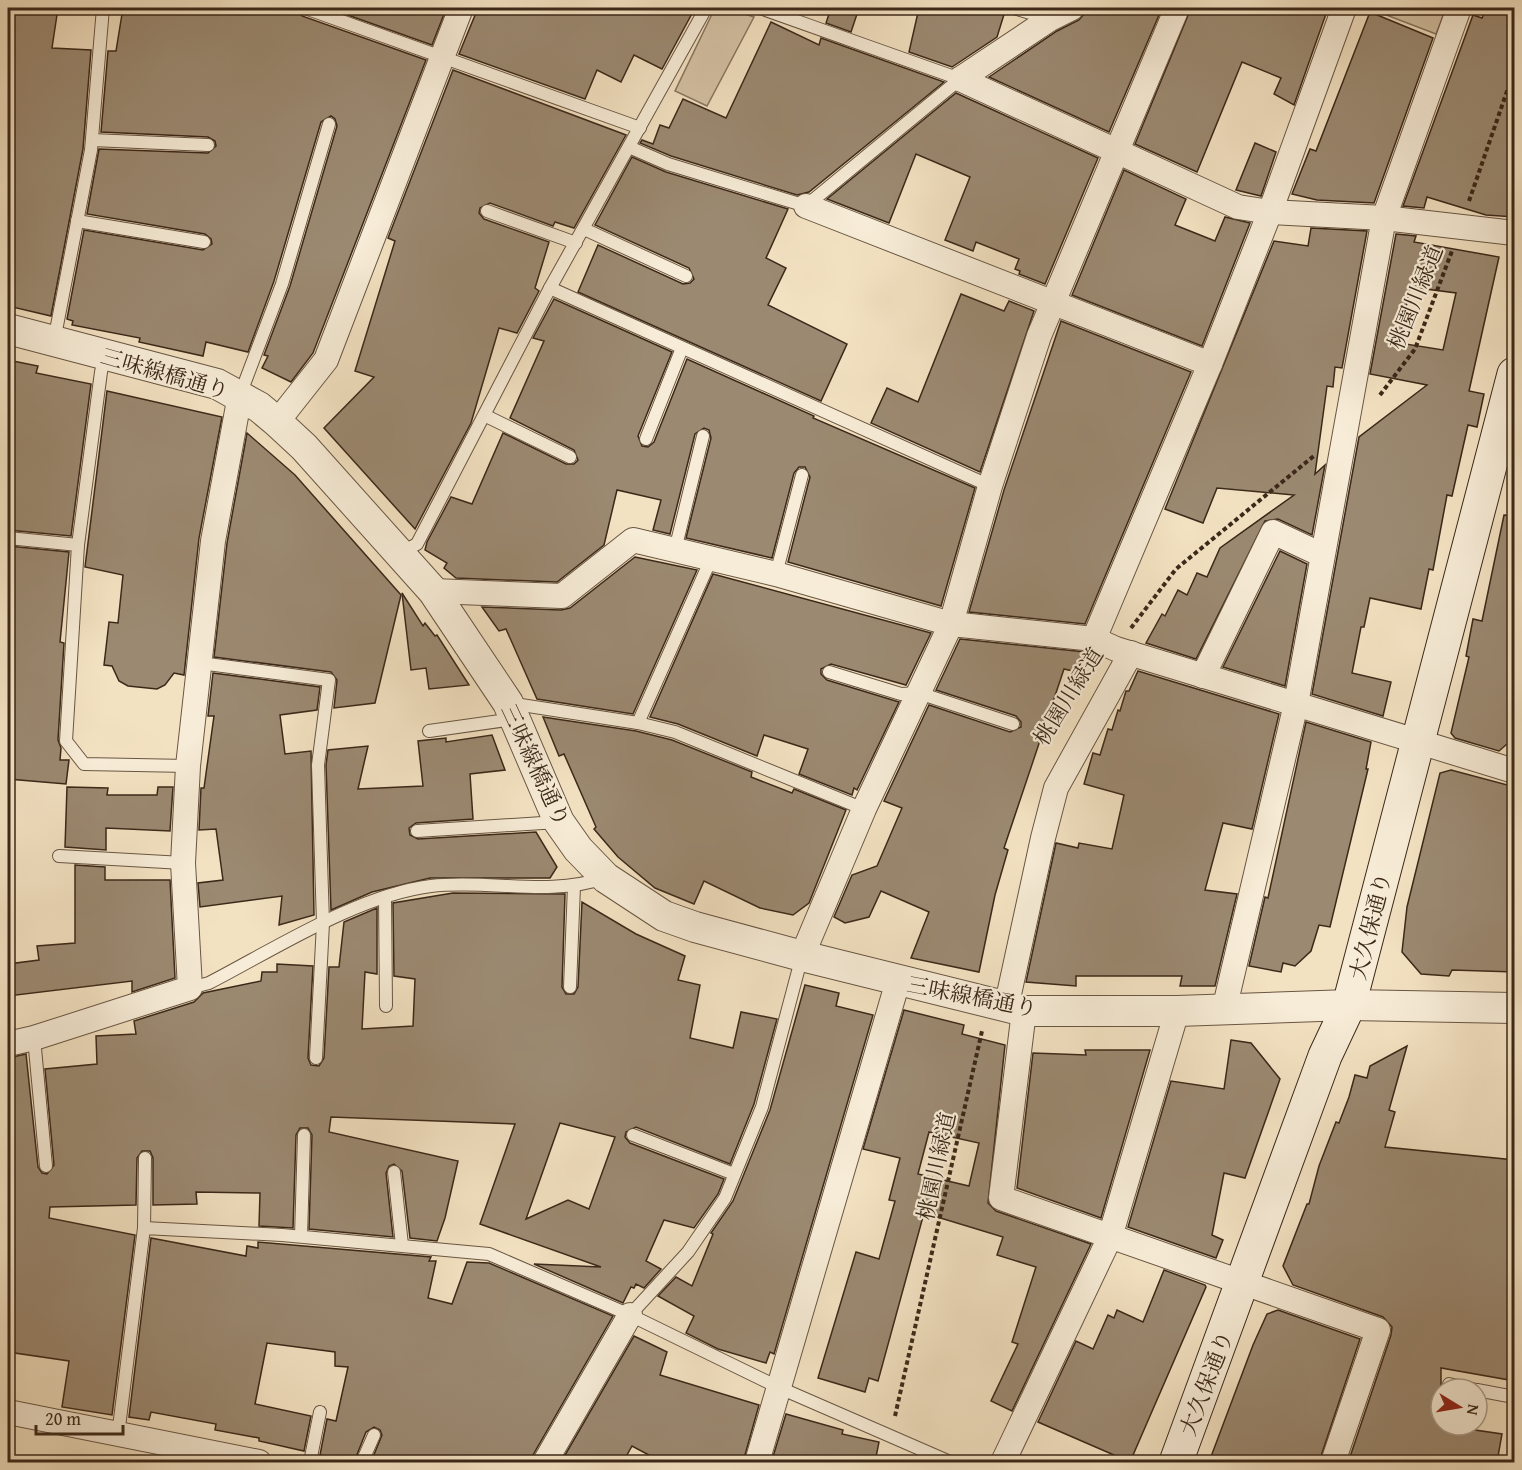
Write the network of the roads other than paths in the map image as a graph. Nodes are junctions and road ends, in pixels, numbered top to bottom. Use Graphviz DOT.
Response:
graph roads {
  1 [pos="103,8"];
  2 [pos="305,8"];
  3 [pos="461,8"];
  4 [pos="706,8"];
  5 [pos="760,8"];
  6 [pos="1014,8"];
  7 [pos="1072,8"];
  8 [pos="1177,8"];
  9 [pos="1344,8"];
  10 [pos="1459,8"];
  11 [pos="1050,19"];
  12 [pos="441,56"];
  13 [pos="960,79"];
  14 [pos="329,124"];
  15 [pos="640,128"];
  16 [pos="92,140"];
  17 [pos="208,145"];
  18 [pos="629,147"];
  19 [pos="1117,151"];
  20 [pos="806,206"];
  21 [pos="487,211"];
  22 [pos="1270,212"];
  23 [pos="1384,218"];
  24 [pos="77,221"];
  25 [pos="584,229"];
  26 [pos="1515,233"];
  27 [pos="204,242"];
  28 [pos="576,243"];
  29 [pos="686,276"];
  30 [pos="550,288"];
  31 [pos="1051,304"];
  32 [pos="8,329"];
  33 [pos="54,341"];
  34 [pos="682,348"];
  35 [pos="105,355"];
  36 [pos="1210,364"];
  37 [pos="1515,374"];
  38 [pos="240,395"];
  39 [pos="486,416"];
  40 [pos="277,422"];
  41 [pos="703,436"];
  42 [pos="646,439"];
  43 [pos="570,457"];
  44 [pos="802,475"];
  45 [pos="990,486"];
  46 [pos="8,537"];
  47 [pos="78,546"];
  48 [pos="675,550"];
  49 [pos="399,553"];
  50 [pos="1322,555"];
  51 [pos="711,559"];
  52 [pos="776,574"];
  53 [pos="433,591"];
  54 [pos="951,624"];
  55 [pos="1114,647"];
  56 [pos="200,663"];
  57 [pos="829,672"];
  58 [pos="1203,676"];
  59 [pos="919,693"];
  60 [pos="1296,704"];
  61 [pos="511,711"];
  62 [pos="638,723"];
  63 [pos="1013,724"];
  64 [pos="429,732"];
  65 [pos="1417,741"];
  66 [pos="188,766"];
  67 [pos="1515,771"];
  68 [pos="864,809"];
  69 [pos="559,822"];
  70 [pos="417,831"];
  71 [pos="59,856"];
  72 [pos="183,864"];
  73 [pos="606,878"];
  74 [pos="574,886"];
  75 [pos="385,897"];
  76 [pos="323,923"];
  77 [pos="802,956"];
  78 [pos="898,981"];
  79 [pos="570,987"];
  80 [pos="190,988"];
  81 [pos="1349,1005"];
  82 [pos="386,1006"];
  83 [pos="1006,1007"];
  84 [pos="1515,1008"];
  85 [pos="1224,1010"];
  86 [pos="1177,1011"];
  87 [pos="34,1038"];
  88 [pos="8,1044"];
  89 [pos="316,1058"];
  90 [pos="304,1135"];
  91 [pos="633,1135"];
  92 [pos="144,1158"];
  93 [pos="46,1166"];
  94 [pos="394,1172"];
  95 [pos="734,1174"];
  96 [pos="144,1228"];
  97 [pos="301,1236"];
  98 [pos="1110,1237"];
  99 [pos="402,1245"];
  100 [pos="1243,1284"];
  101 [pos="630,1315"];
  102 [pos="780,1388"];
  103 [pos="1489,1392"];
  104 [pos="1515,1397"];
  105 [pos="8,1412"];
  106 [pos="320,1412"];
  107 [pos="118,1435"];
  108 [pos="374,1435"];
  109 [pos="259,1462"];
  110 [pos="310,1462"];
  111 [pos="362,1462"];
  112 [pos="545,1462"];
  113 [pos="757,1462"];
  114 [pos="950,1462"];
  115 [pos="1003,1462"];
  116 [pos="1176,1462"];
  117 [pos="1333,1462"];
  1 -- 16 [label="lane"];
  2 -- 12 [label="lane"];
  3 -- 12 [label="street"];
  4 -- 15 [label="lane"];
  5 -- 13 [label="lane"];
  6 -- 11 [label="lane"];
  7 -- 11 [label="street"];
  8 -- 19 [label="street"];
  9 -- 22 [label="street"];
  10 -- 23 [label="street"];
  11 -- 13 [label="street"];
  12 -- 15 [label="lane"];
  12 -- 40 [label="street"];
  13 -- 19 [label="street"];
  13 -- 20 [label="lane"];
  14 -- 38 [label="lane"];
  15 -- 18 [label="lane"];
  16 -- 17 [label="lane"];
  16 -- 24 [label="lane"];
  18 -- 20 [label="lane"];
  18 -- 25 [label="lane"];
  19 -- 22 [label="street"];
  19 -- 31 [label="street"];
  20 -- 31 [label="street"];
  21 -- 28 [label="lane"];
  22 -- 23 [label="street"];
  22 -- 36 [label="street"];
  23 -- 26 [label="street"];
  23 -- 50 [label="street"];
  24 -- 27 [label="lane"];
  24 -- 33 [label="lane"];
  25 -- 28 [label="lane"];
  25 -- 29 [label="lane"];
  28 -- 30 [label="lane"];
  30 -- 34 [label="lane"];
  30 -- 39 [label="lane"];
  31 -- 36 [label="street"];
  31 -- 45 [label="street"];
  32 -- 33 [label="street, 三味線橋通り"];
  33 -- 35 [label="street, 三味線橋通り"];
  34 -- 42 [label="lane"];
  34 -- 45 [label="lane"];
  35 -- 38 [label="street, 三味線橋通り"];
  35 -- 47 [label="lane"];
  36 -- 55 [label="street"];
  37 -- 65 [label="main road, 大久保通り"];
  38 -- 40 [label="street, 三味線橋通り"];
  38 -- 56 [label="street"];
  39 -- 43 [label="lane"];
  39 -- 49 [label="lane"];
  40 -- 49 [label="street, 三味線橋通り"];
  41 -- 48 [label="lane"];
  44 -- 52 [label="lane"];
  45 -- 54 [label="street"];
  46 -- 47 [label="lane"];
  47 -- 66 [label="lane"];
  48 -- 51 [label="street"];
  48 -- 53 [label="street"];
  49 -- 53 [label="street, 三味線橋通り"];
  50 -- 58 [label="street"];
  50 -- 60 [label="street"];
  51 -- 52 [label="street"];
  51 -- 62 [label="lane"];
  52 -- 54 [label="street"];
  53 -- 61 [label="street, 三味線橋通り"];
  54 -- 55 [label="street"];
  54 -- 59 [label="street"];
  55 -- 58 [label="street"];
  55 -- 83 [label="street"];
  56 -- 66 [label="street"];
  56 -- 76 [label="lane"];
  57 -- 59 [label="lane"];
  58 -- 60 [label="street"];
  59 -- 63 [label="lane"];
  59 -- 68 [label="street"];
  60 -- 65 [label="street"];
  60 -- 85 [label="street"];
  61 -- 62 [label="lane"];
  61 -- 64 [label="lane"];
  61 -- 69 [label="street, 三味線橋通り"];
  62 -- 68 [label="lane"];
  65 -- 67 [label="street"];
  65 -- 81 [label="main road, 大久保通り"];
  66 -- 72 [label="street"];
  68 -- 77 [label="street"];
  69 -- 70 [label="lane"];
  69 -- 73 [label="street, 三味線橋通り"];
  71 -- 72 [label="lane"];
  72 -- 80 [label="street"];
  73 -- 74 [label="lane"];
  73 -- 77 [label="street, 三味線橋通り"];
  74 -- 75 [label="lane"];
  74 -- 79 [label="lane"];
  75 -- 76 [label="lane"];
  75 -- 82 [label="lane"];
  76 -- 80 [label="lane"];
  76 -- 89 [label="lane"];
  77 -- 78 [label="street, 三味線橋通り"];
  77 -- 95 [label="lane"];
  78 -- 83 [label="street, 三味線橋通り"];
  78 -- 102 [label="street"];
  80 -- 87 [label="street"];
  81 -- 84 [label="street, 三味線橋通り"];
  81 -- 85 [label="street, 三味線橋通り"];
  81 -- 100 [label="main road, 大久保通り"];
  83 -- 86 [label="street, 三味線橋通り"];
  83 -- 98 [label="street"];
  85 -- 86 [label="street, 三味線橋通り"];
  86 -- 98 [label="street"];
  87 -- 88 [label="street"];
  87 -- 93 [label="lane"];
  90 -- 97 [label="lane"];
  91 -- 95 [label="lane"];
  92 -- 96 [label="lane"];
  94 -- 99 [label="lane"];
  95 -- 101 [label="lane"];
  96 -- 97 [label="lane"];
  96 -- 107 [label="lane"];
  97 -- 99 [label="lane"];
  98 -- 100 [label="street"];
  98 -- 115 [label="street"];
  99 -- 101 [label="lane"];
  100 -- 116 [label="main road, 大久保通り"];
  100 -- 117 [label="street"];
  101 -- 102 [label="lane"];
  101 -- 112 [label="street"];
  102 -- 113 [label="street"];
  102 -- 114 [label="lane"];
  103 -- 104 [label="lane"];
  105 -- 107 [label="street"];
  106 -- 110 [label="lane"];
  107 -- 109 [label="street"];
  108 -- 111 [label="lane"];
}
